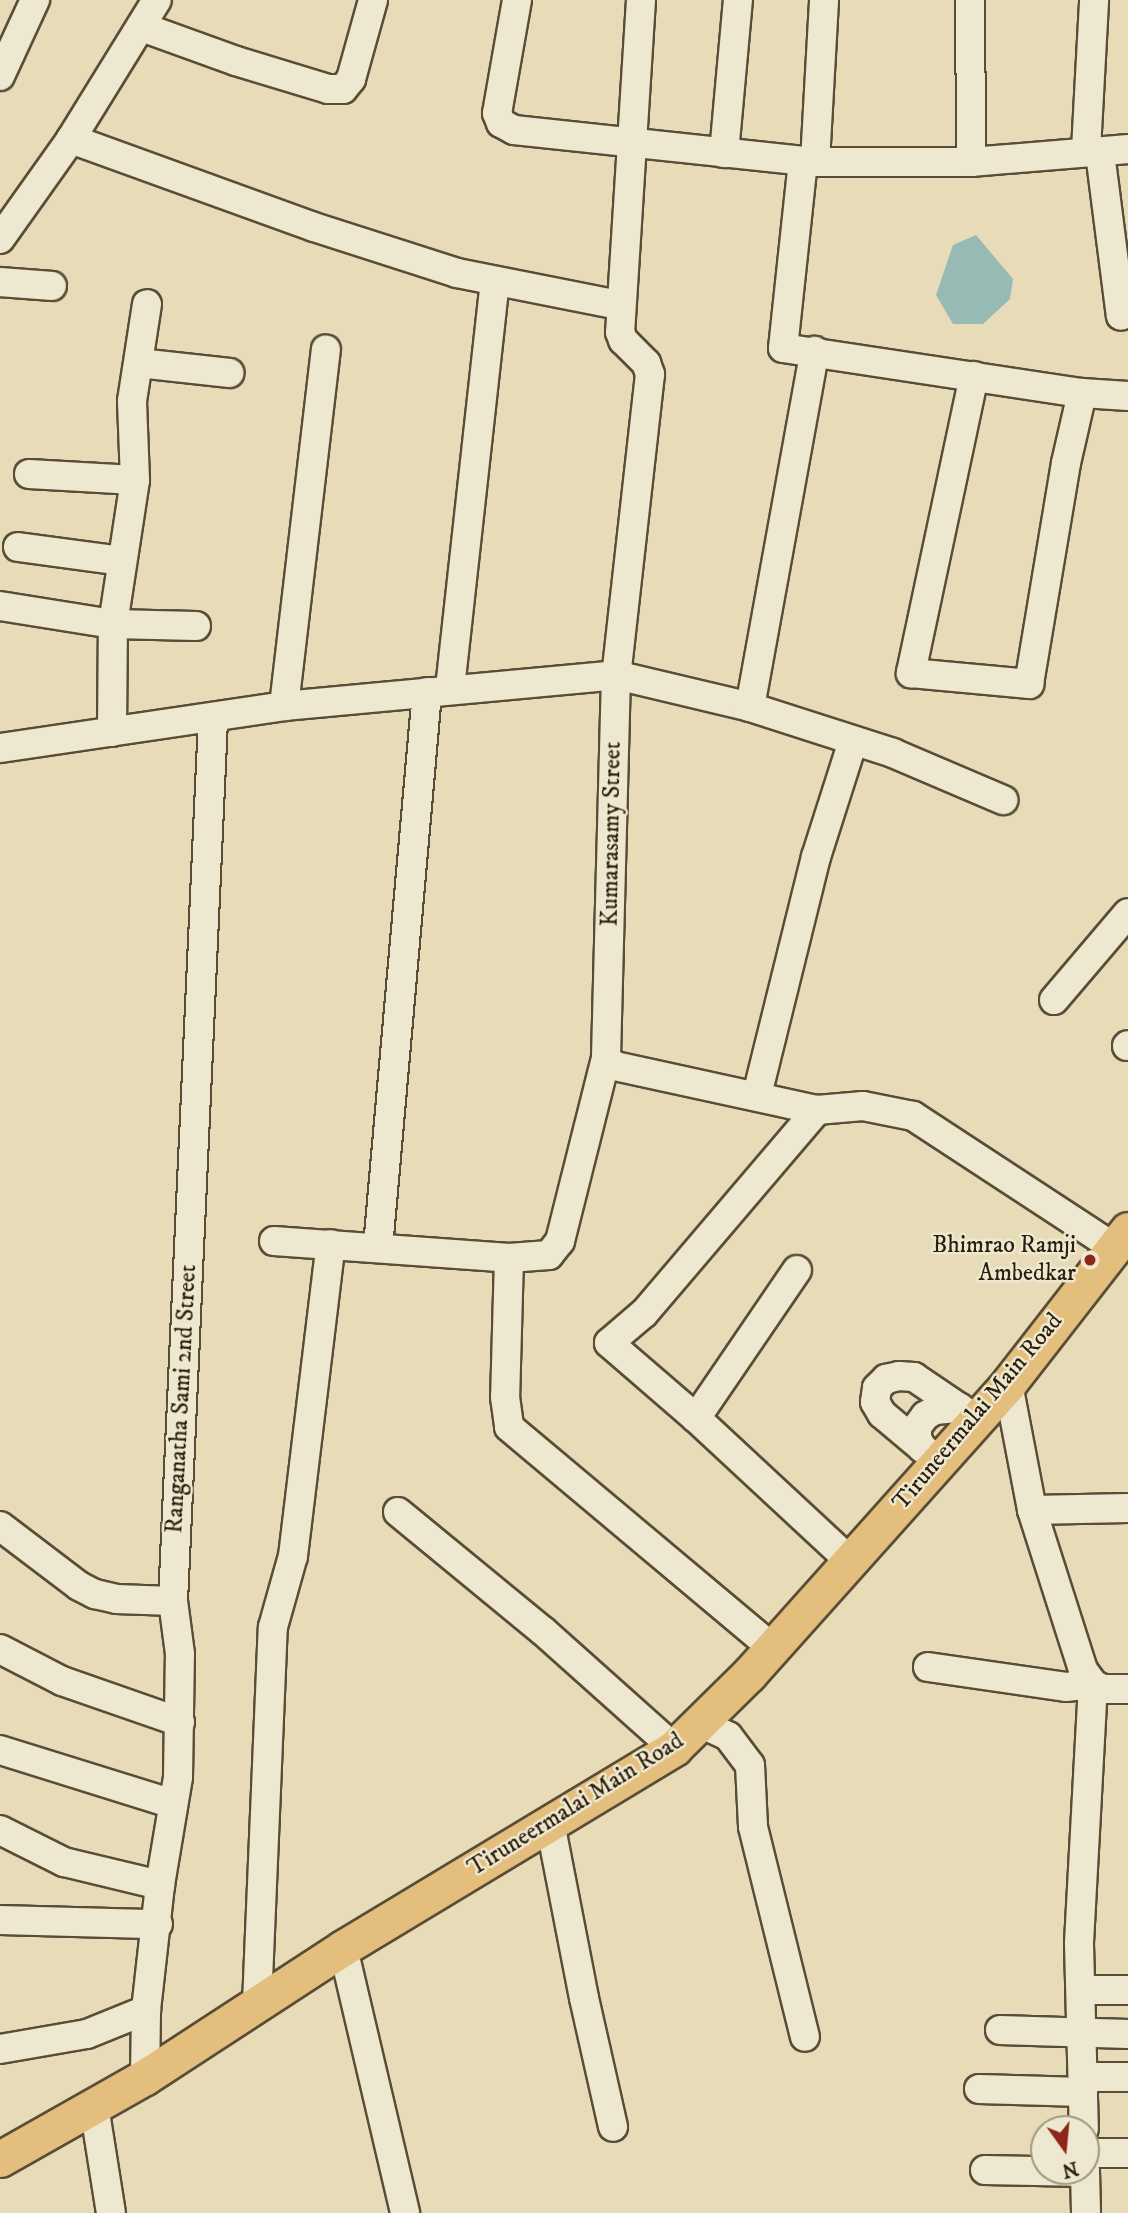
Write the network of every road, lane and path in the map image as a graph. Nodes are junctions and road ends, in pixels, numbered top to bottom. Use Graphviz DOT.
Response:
graph roads {
  1 [pos="35,0"];
  2 [pos="157,0"];
  3 [pos="373,0"];
  4 [pos="517,0"];
  5 [pos="641,0"];
  6 [pos="738,0"];
  7 [pos="824,0"];
  8 [pos="970,0"];
  9 [pos="1094,0"];
  10 [pos="142,27"];
  11 [pos="0,76"];
  12 [pos="71,139"];
  13 [pos="632,145"];
  14 [pos="1128,149"];
  15 [pos="1093,152"];
  16 [pos="724,153"];
  17 [pos="809,162"];
  18 [pos="971,162"];
  19 [pos="0,239"];
  20 [pos="495,281"];
  21 [pos="0,282"];
  22 [pos="52,286"];
  23 [pos="147,304"];
  24 [pos="619,305"];
  25 [pos="1121,316"];
  26 [pos="326,349"];
  27 [pos="815,351"];
  28 [pos="139,363"];
  29 [pos="229,373"];
  30 [pos="974,376"];
  31 [pos="1083,393"];
  32 [pos="1128,396"];
  33 [pos="29,474"];
  34 [pos="135,480"];
  35 [pos="18,547"];
  36 [pos="121,561"];
  37 [pos="0,606"];
  38 [pos="113,624"];
  39 [pos="196,626"];
  40 [pos="616,675"];
  41 [pos="438,690"];
  42 [pos="284,706"];
  43 [pos="750,707"];
  44 [pos="213,719"];
  45 [pos="113,732"];
  46 [pos="853,741"];
  47 [pos="0,748"];
  48 [pos="1003,800"];
  49 [pos="1128,913"];
  50 [pos="1054,1000"];
  51 [pos="606,1058"];
  52 [pos="757,1095"];
  53 [pos="817,1110"];
  54 [pos="1124,1236"];
  55 [pos="274,1241"];
  56 [pos="331,1244"];
  57 [pos="378,1247"];
  58 [pos="509,1258"];
  59 [pos="797,1270"];
  60 [pos="1008,1384"];
  61 [pos="968,1414"];
  62 [pos="696,1418"];
  63 [pos="930,1455"];
  64 [pos="1128,1508"];
  65 [pos="1032,1510"];
  66 [pos="398,1512"];
  67 [pos="0,1526"];
  68 [pos="849,1560"];
  69 [pos="173,1601"];
  70 [pos="771,1647"];
  71 [pos="0,1649"];
  72 [pos="928,1667"];
  73 [pos="1093,1684"];
  74 [pos="1128,1689"];
  75 [pos="180,1722"];
  76 [pos="700,1723"];
  77 [pos="674,1748"];
  78 [pos="0,1750"];
  79 [pos="173,1804"];
  80 [pos="550,1823"];
  81 [pos="0,1830"];
  82 [pos="160,1885"];
  83 [pos="0,1920"];
  84 [pos="158,1924"];
  85 [pos="343,1948"];
  86 [pos="1081,1990"];
  87 [pos="1128,1990"];
  88 [pos="257,2004"];
  89 [pos="146,2010"];
  90 [pos="1000,2030"];
  91 [pos="1082,2034"];
  92 [pos="1128,2034"];
  93 [pos="805,2038"];
  94 [pos="0,2049"];
  95 [pos="145,2077"];
  96 [pos="1128,2077"];
  97 [pos="1083,2085"];
  98 [pos="979,2089"];
  99 [pos="94,2106"];
  100 [pos="1084,2115"];
  101 [pos="613,2127"];
  102 [pos="1128,2153"];
  103 [pos="0,2159"];
  104 [pos="1100,2162"];
  105 [pos="1030,2168"];
  106 [pos="985,2169"];
  107 [pos="1086,2185"];
  108 [pos="111,2213"];
  109 [pos="405,2213"];
  110 [pos="1086,2213"];
  1 -- 11 [label="street"];
  2 -- 10 [label="street"];
  3 -- 10 [label="street"];
  4 -- 13 [label="street"];
  5 -- 13 [label="street, Kumarasamy Street"];
  6 -- 16 [label="street"];
  7 -- 17 [label="street"];
  8 -- 18 [label="street"];
  9 -- 15 [label="street"];
  10 -- 12 [label="street"];
  12 -- 19 [label="street"];
  12 -- 20 [label="street"];
  13 -- 16 [label="street"];
  13 -- 24 [label="street, Kumarasamy Street"];
  14 -- 15 [label="street"];
  15 -- 18 [label="street"];
  15 -- 25 [label="street"];
  16 -- 17 [label="street"];
  17 -- 18 [label="street"];
  17 -- 27 [label="street"];
  20 -- 24 [label="street"];
  20 -- 41 [label="street"];
  21 -- 22 [label="street"];
  23 -- 28 [label="street"];
  24 -- 40 [label="street, Kumarasamy Street"];
  26 -- 42 [label="street"];
  27 -- 30 [label="street"];
  27 -- 43 [label="street"];
  28 -- 29 [label="street"];
  28 -- 34 [label="street"];
  30 -- 31 [label="street"];
  30 -- 31 [label="street"];
  31 -- 32 [label="street"];
  33 -- 34 [label="street"];
  34 -- 36 [label="street"];
  35 -- 36 [label="street"];
  36 -- 38 [label="street"];
  37 -- 38 [label="street"];
  38 -- 39 [label="street"];
  38 -- 45 [label="street"];
  40 -- 41 [label="street"];
  40 -- 43 [label="street"];
  40 -- 51 [label="street, Kumarasamy Street"];
  41 -- 42 [label="street"];
  41 -- 57 [label="street"];
  42 -- 44 [label="street"];
  43 -- 46 [label="street"];
  44 -- 45 [label="street"];
  44 -- 69 [label="street, Ranganatha Sami 2nd Street"];
  45 -- 47 [label="street"];
  46 -- 48 [label="street"];
  46 -- 52 [label="street"];
  49 -- 50 [label="street"];
  51 -- 52 [label="street"];
  51 -- 58 [label="street, Kumarasamy Street"];
  52 -- 53 [label="street"];
  53 -- 54 [label="street"];
  53 -- 62 [label="street"];
  54 -- 60 [label="main road, Tiruneermalai Main Road"];
  55 -- 56 [label="street, Kumarasamy Street"];
  56 -- 57 [label="street, Kumarasamy Street"];
  56 -- 88 [label="street"];
  57 -- 58 [label="street, Kumarasamy Street"];
  58 -- 70 [label="street"];
  59 -- 62 [label="street"];
  60 -- 61 [label="main road, Tiruneermalai Main Road"];
  60 -- 65 [label="street"];
  61 -- 63 [label="main road, Tiruneermalai Main Road"];
  61 -- 63 [label="street"];
  62 -- 68 [label="street"];
  63 -- 68 [label="main road, Tiruneermalai Main Road"];
  64 -- 65 [label="street"];
  65 -- 73 [label="street"];
  66 -- 77 [label="street"];
  67 -- 69 [label="street"];
  68 -- 70 [label="main road, Tiruneermalai Main Road"];
  69 -- 75 [label="street, Ranganatha Sami 2nd Street"];
  70 -- 76 [label="main road, Tiruneermalai Main Road"];
  71 -- 75 [label="street"];
  72 -- 73 [label="street"];
  73 -- 74 [label="street"];
  73 -- 86 [label="street"];
  75 -- 79 [label="street, Ranganatha Sami 2nd Street"];
  76 -- 77 [label="main road, Tiruneermalai Main Road"];
  76 -- 93 [label="street"];
  77 -- 80 [label="main road, Tiruneermalai Main Road"];
  78 -- 79 [label="street"];
  79 -- 82 [label="street, Ranganatha Sami 2nd Street"];
  80 -- 85 [label="main road, Tiruneermalai Main Road"];
  80 -- 101 [label="street"];
  81 -- 82 [label="street"];
  82 -- 84 [label="street, Ranganatha Sami 2nd Street"];
  83 -- 84 [label="street"];
  84 -- 89 [label="street, Ranganatha Sami 2nd Street"];
  85 -- 88 [label="main road, Tiruneermalai Main Road"];
  85 -- 109 [label="street"];
  86 -- 87 [label="street"];
  86 -- 91 [label="street"];
  88 -- 95 [label="main road, Tiruneermalai Main Road"];
  89 -- 94 [label="street"];
  89 -- 95 [label="street, Ranganatha Sami 2nd Street"];
  90 -- 91 [label="street"];
  91 -- 92 [label="street"];
  91 -- 97 [label="street"];
  95 -- 99 [label="main road, Tiruneermalai Main Road"];
  96 -- 97 [label="street"];
  97 -- 98 [label="street"];
  97 -- 100 [label="street"];
  99 -- 103 [label="main road, Tiruneermalai Main Road"];
  99 -- 108 [label="street"];
  102 -- 104 [label="street"];
  105 -- 106 [label="street"];
  107 -- 110 [label="street"];
}
